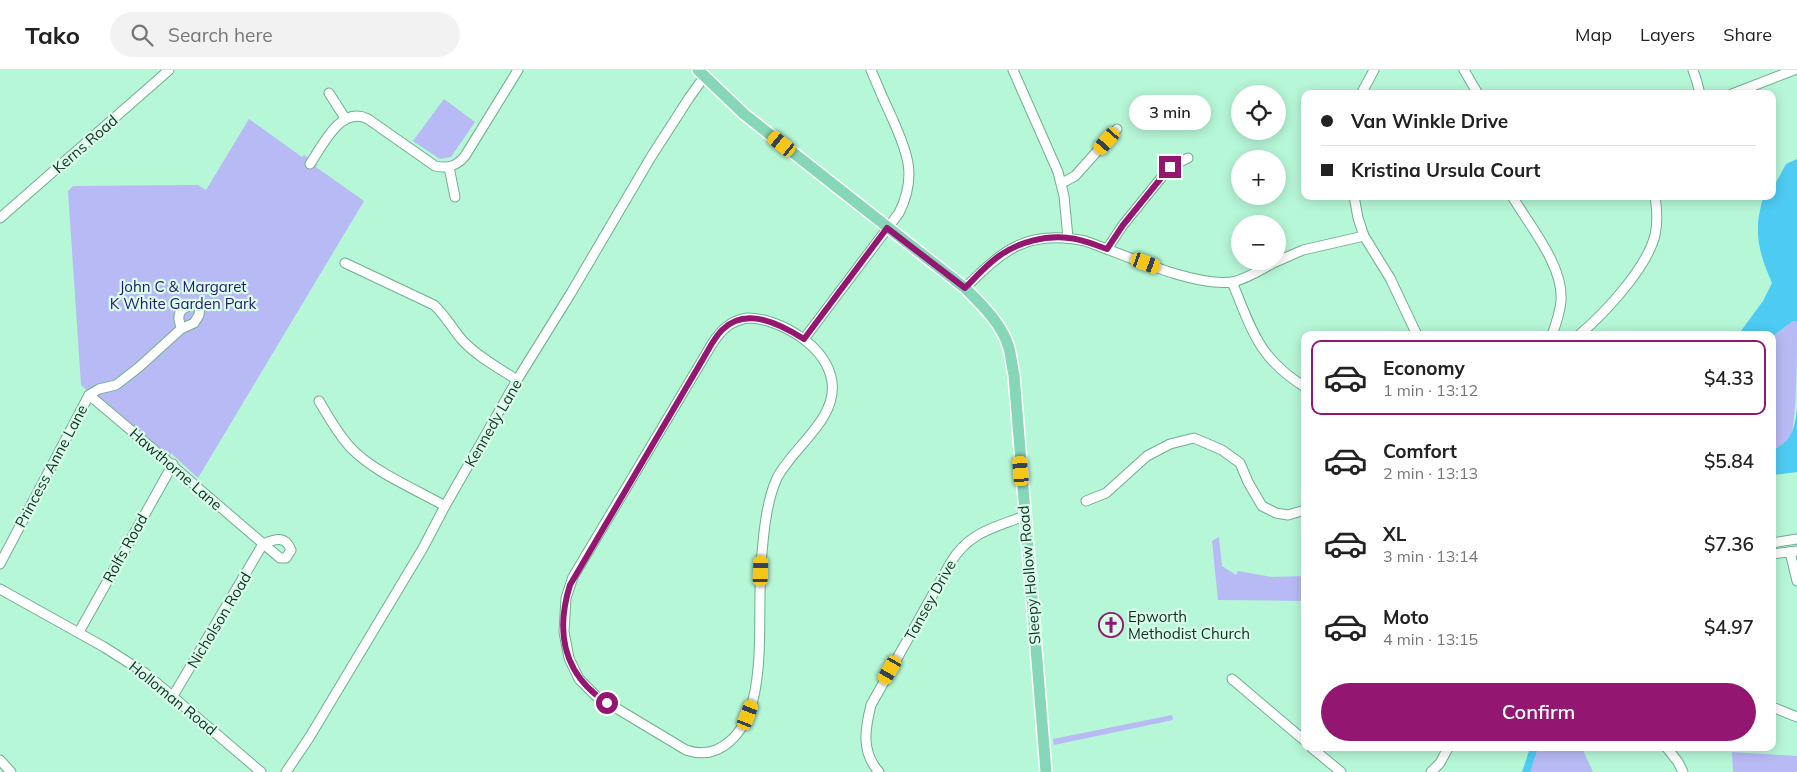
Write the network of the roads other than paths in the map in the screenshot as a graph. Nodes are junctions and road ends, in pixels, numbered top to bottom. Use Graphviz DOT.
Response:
graph roads {
  1 [pos="169,70"];
  2 [pos="518,70"];
  3 [pos="871,70"];
  4 [pos="1014,70"];
  5 [pos="1373,70"];
  6 [pos="1464,70"];
  7 [pos="1692,70"];
  8 [pos="1794,70"];
  9 [pos="701,73"];
  10 [pos="1363,90"];
  11 [pos="1476,90"];
  12 [pos="1699,90"];
  13 [pos="1741,90"];
  14 [pos="329,93"];
  15 [pos="345,118"];
  16 [pos="1117,129"];
  17 [pos="1188,158"];
  18 [pos="310,164"];
  19 [pos="449,167"];
  20 [pos="1062,183"];
  21 [pos="456,197"];
  22 [pos="1355,200"];
  23 [pos="1515,200"];
  24 [pos="1655,200"];
  25 [pos="0,218"];
  26 [pos="887,228"];
  27 [pos="1364,236"];
  28 [pos="1068,238"];
  29 [pos="1107,249"];
  30 [pos="1286,257"];
  31 [pos="345,263"];
  32 [pos="1261,270"];
  33 [pos="1232,282"];
  34 [pos="965,288"];
  35 [pos="181,329"];
  36 [pos="1415,331"];
  37 [pos="1553,331"];
  38 [pos="1583,331"];
  39 [pos="804,339"];
  40 [pos="517,380"];
  41 [pos="1301,384"];
  42 [pos="89,395"];
  43 [pos="319,401"];
  44 [pos="172,464"];
  45 [pos="1086,501"];
  46 [pos="445,506"];
  47 [pos="1301,511"];
  48 [pos="1024,516"];
  49 [pos="1797,539"];
  50 [pos="1776,542"];
  51 [pos="263,544"];
  52 [pos="1794,551"];
  53 [pos="1776,553"];
  54 [pos="0,564"];
  55 [pos="1797,581"];
  56 [pos="0,589"];
  57 [pos="79,632"];
  58 [pos="1232,678"];
  59 [pos="173,696"];
  60 [pos="1776,709"];
  61 [pos="1797,717"];
  62 [pos="1301,738"];
  63 [pos="1316,751"];
  64 [pos="1446,751"];
  65 [pos="1669,751"];
  66 [pos="0,760"];
  67 [pos="11,772"];
  68 [pos="261,772"];
  69 [pos="286,772"];
  70 [pos="879,772"];
  71 [pos="1046,772"];
  72 [pos="1342,772"];
  73 [pos="1431,772"];
  74 [pos="1683,772"];
  1 -- 25 [label="street, Kerns Road"];
  2 -- 19 [label="street"];
  3 -- 26 [label="street"];
  4 -- 20 [label="street"];
  5 -- 10 [label="street"];
  6 -- 11 [label="street"];
  7 -- 12 [label="street"];
  8 -- 13 [label="street"];
  9 -- 26 [label="main road, Sleepy Hollow Road"];
  9 -- 40 [label="street, Kennedy Lane"];
  14 -- 15 [label="street"];
  15 -- 18 [label="street"];
  15 -- 19 [label="street"];
  16 -- 20 [label="street"];
  17 -- 29 [label="street"];
  19 -- 21 [label="street"];
  20 -- 28 [label="street"];
  22 -- 27 [label="street"];
  23 -- 37 [label="street"];
  24 -- 38 [label="street"];
  26 -- 34 [label="main road, Sleepy Hollow Road"];
  26 -- 39 [label="street"];
  27 -- 30 [label="street"];
  27 -- 36 [label="street"];
  28 -- 29 [label="street"];
  28 -- 34 [label="street"];
  29 -- 33 [label="street"];
  31 -- 40 [label="street"];
  32 -- 33 [label="street"];
  33 -- 41 [label="street"];
  34 -- 48 [label="main road, Sleepy Hollow Road"];
  35 -- 42 [label="street"];
  39 -- 39 [label="street"];
  40 -- 46 [label="street, Kennedy Lane"];
  42 -- 44 [label="street, Hawthorne Lane"];
  42 -- 54 [label="street, Princess Anne Lane"];
  43 -- 46 [label="street"];
  44 -- 51 [label="street, Hawthorne Lane"];
  44 -- 57 [label="street, Rolfs Road"];
  45 -- 47 [label="street"];
  46 -- 69 [label="street, Kennedy Lane"];
  48 -- 70 [label="street, Tansey Drive"];
  48 -- 71 [label="main road, Sleepy Hollow Road"];
  49 -- 50 [label="street"];
  51 -- 59 [label="street, Nicholson Road"];
  52 -- 53 [label="street"];
  52 -- 55 [label="street"];
  56 -- 57 [label="street, Holloman Road"];
  57 -- 59 [label="street, Holloman Road"];
  58 -- 62 [label="street"];
  59 -- 68 [label="street, Holloman Road"];
  60 -- 61 [label="street"];
  63 -- 72 [label="street"];
  64 -- 73 [label="street"];
  65 -- 74 [label="street"];
  66 -- 67 [label="street"];
}
